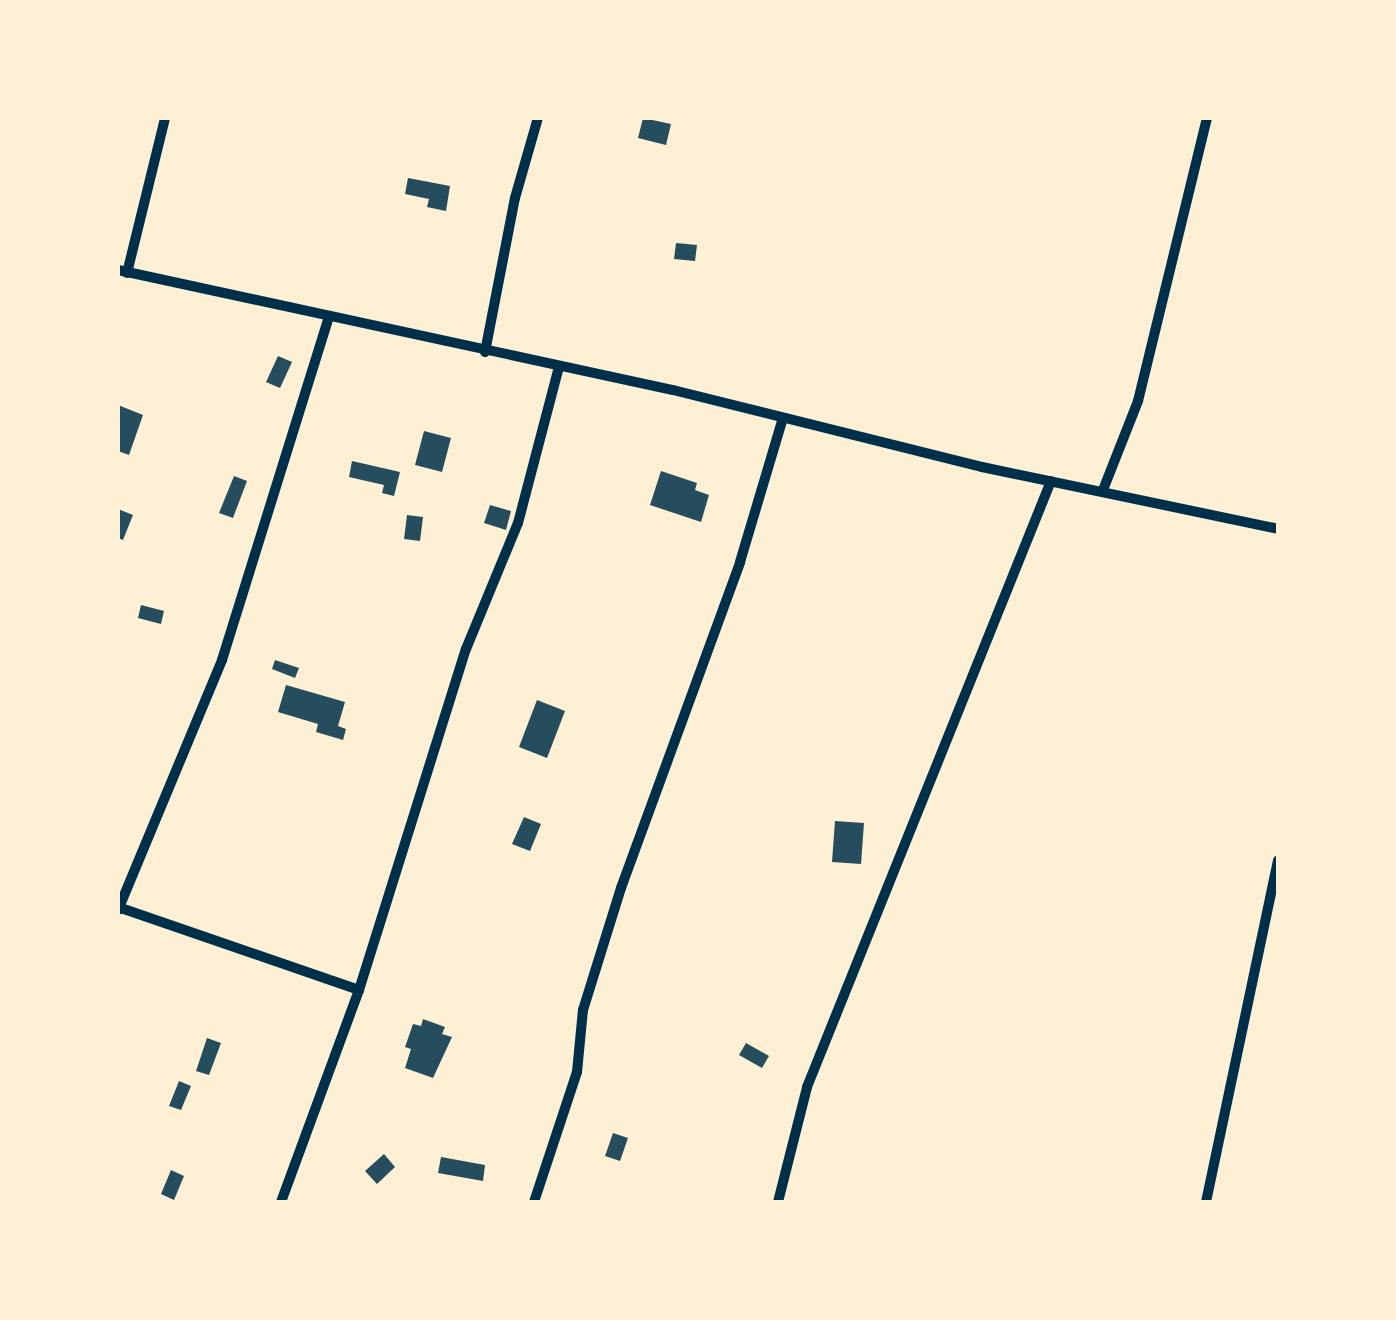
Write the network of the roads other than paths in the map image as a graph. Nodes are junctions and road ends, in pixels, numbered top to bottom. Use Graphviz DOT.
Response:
graph roads {
  1 [pos="165,118"];
  2 [pos="538,118"];
  3 [pos="1207,118"];
  4 [pos="122,272"];
  5 [pos="328,319"];
  6 [pos="485,352"];
  7 [pos="560,367"];
  8 [pos="783,418"];
  9 [pos="1051,480"];
  10 [pos="1103,490"];
  11 [pos="1278,529"];
  12 [pos="1278,861"];
  13 [pos="118,908"];
  14 [pos="359,990"];
  15 [pos="281,1202"];
  16 [pos="534,1202"];
  17 [pos="778,1202"];
  18 [pos="1206,1202"];
  1 -- 4 [label="street"];
  2 -- 6 [label="street"];
  3 -- 10 [label="street"];
  4 -- 5 [label="street"];
  5 -- 6 [label="street"];
  5 -- 13 [label="street"];
  6 -- 7 [label="street"];
  7 -- 8 [label="street"];
  7 -- 14 [label="street"];
  8 -- 9 [label="street"];
  8 -- 16 [label="street"];
  9 -- 10 [label="street"];
  9 -- 17 [label="street"];
  10 -- 11 [label="street"];
  12 -- 18 [label="street"];
  13 -- 14 [label="street"];
  14 -- 15 [label="street"];
}
